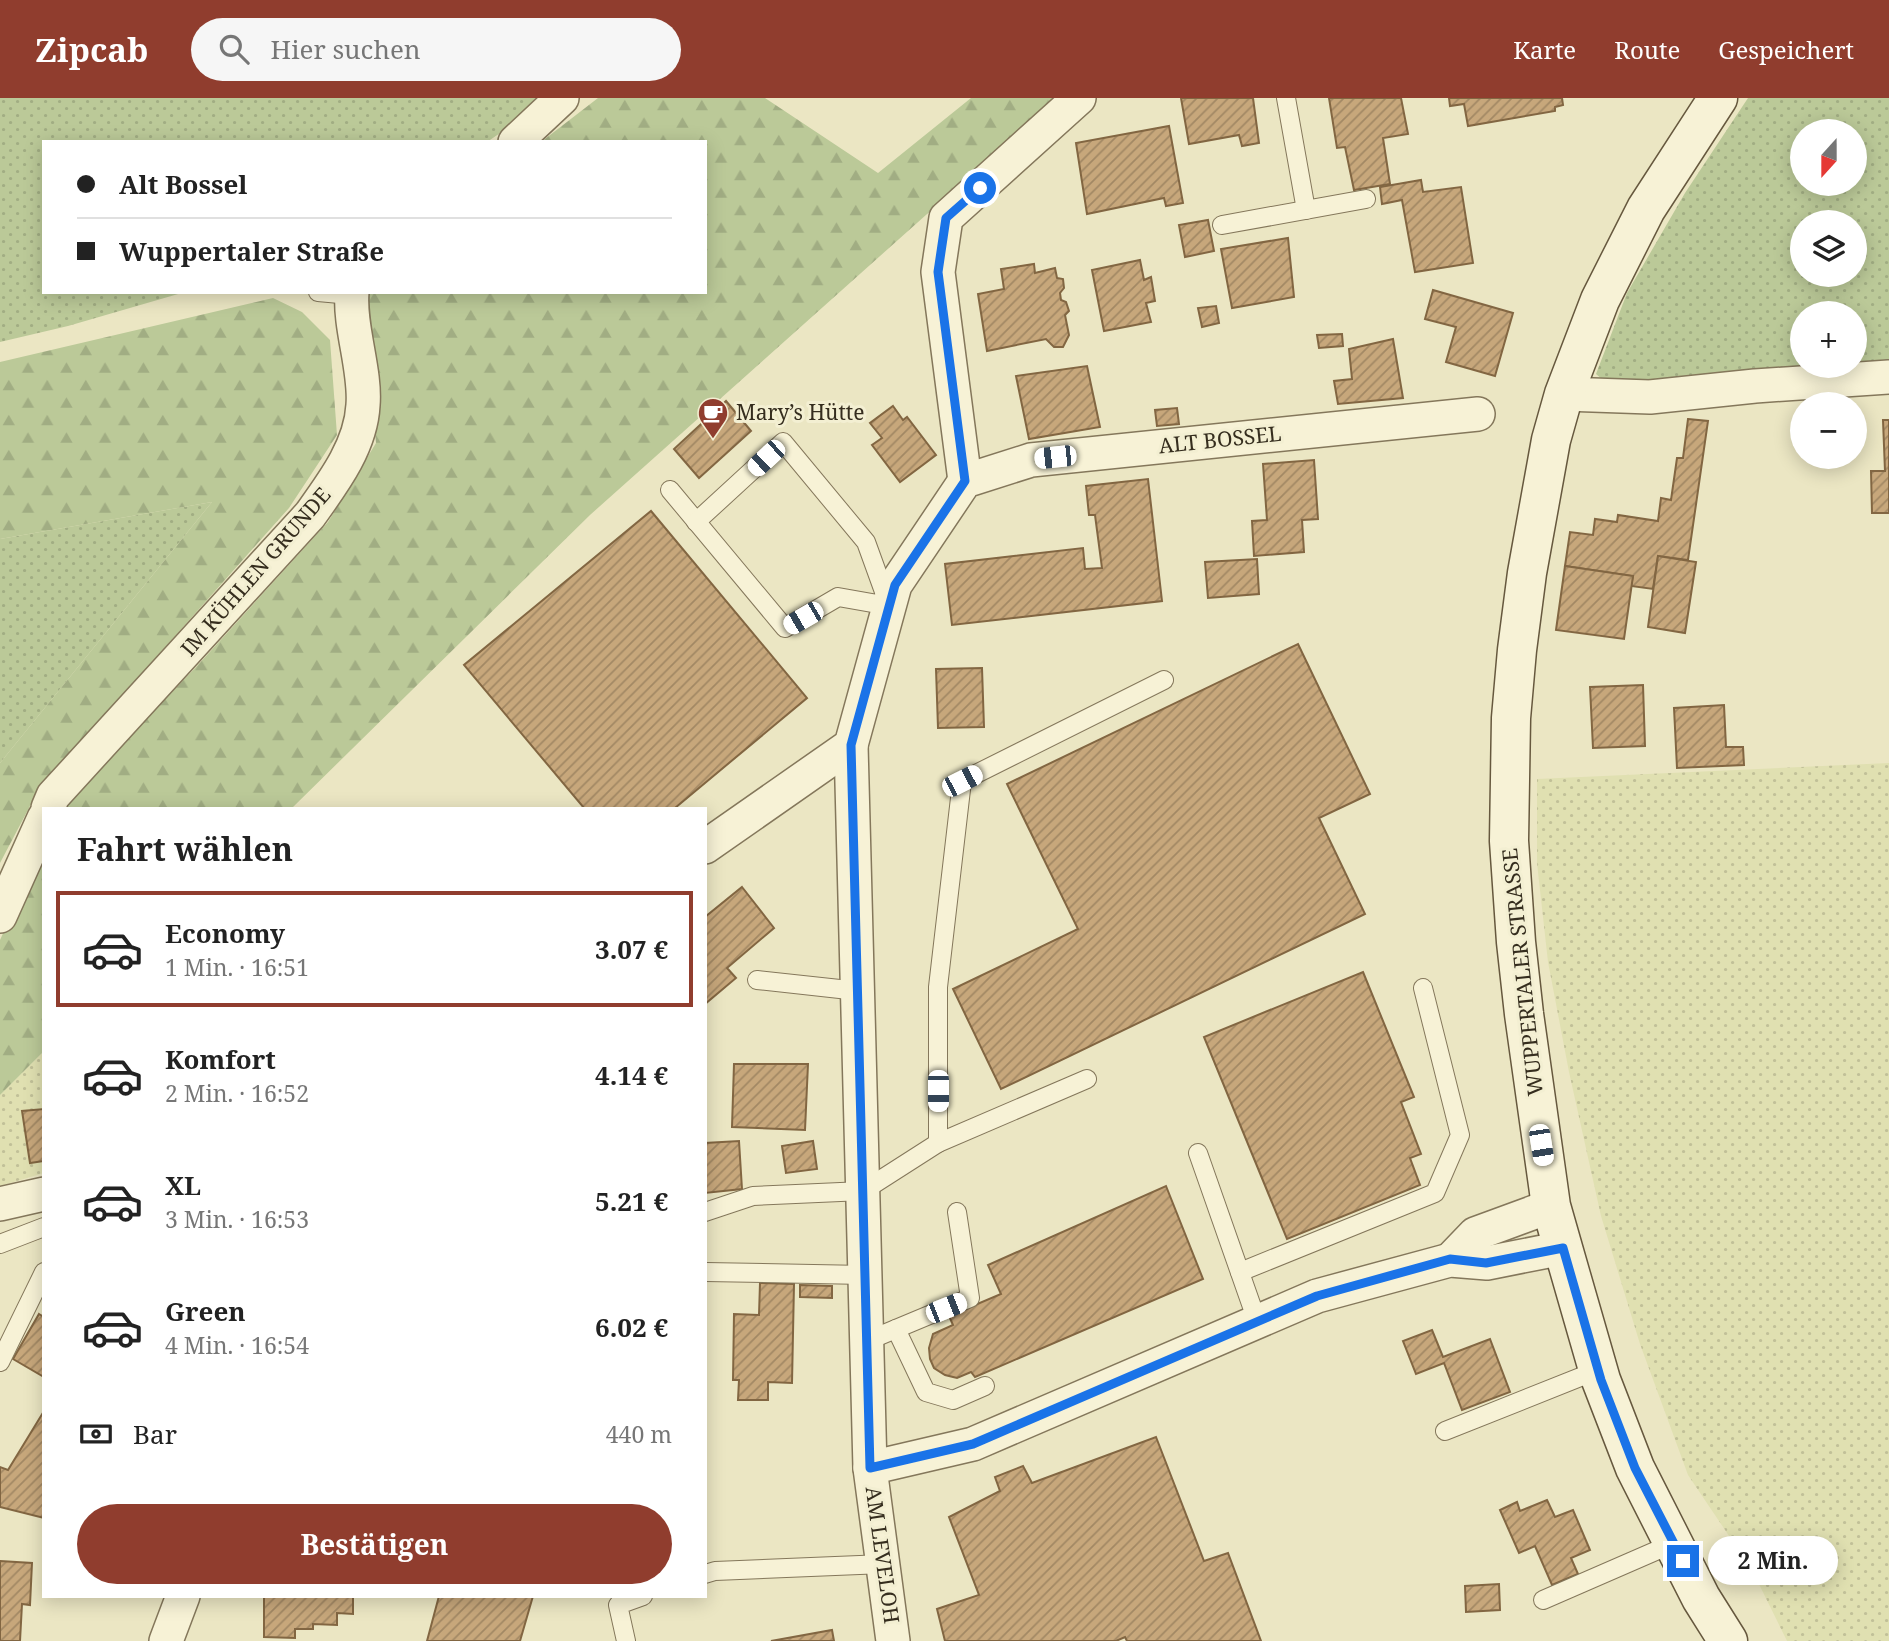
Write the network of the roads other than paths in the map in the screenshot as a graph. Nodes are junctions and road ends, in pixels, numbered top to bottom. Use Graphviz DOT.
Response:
graph roads {
  1 [pos="562,98"];
  2 [pos="1079,98"];
  3 [pos="1286,98"];
  4 [pos="1718,98"];
  5 [pos="517,140"];
  6 [pos="1366,199"];
  7 [pos="1306,210"];
  8 [pos="1222,225"];
  9 [pos="352,294"];
  10 [pos="1889,377"];
  11 [pos="1564,394"];
  12 [pos="1478,414"];
  13 [pos="965,481"];
  14 [pos="670,490"];
  15 [pos="696,522"];
  16 [pos="889,607"];
  17 [pos="1164,680"];
  18 [pos="851,745"];
  19 [pos="48,807"];
  20 [pos="42,822"];
  21 [pos="707,846"];
  22 [pos="0,916"];
  23 [pos="757,980"];
  24 [pos="1423,988"];
  25 [pos="858,991"];
  26 [pos="1087,1079"];
  27 [pos="938,1143"];
  28 [pos="1198,1153"];
  29 [pos="863,1191"];
  30 [pos="42,1194"];
  31 [pos="0,1204"];
  32 [pos="1551,1206"];
  33 [pos="707,1211"];
  34 [pos="957,1212"];
  35 [pos="42,1228"];
  36 [pos="0,1244"];
  37 [pos="1563,1248"];
  38 [pos="1450,1259"];
  39 [pos="707,1272"];
  40 [pos="1240,1272"];
  41 [pos="865,1275"];
  42 [pos="42,1276"];
  43 [pos="1257,1321"];
  44 [pos="882,1335"];
  45 [pos="0,1362"];
  46 [pos="1598,1370"];
  47 [pos="985,1387"];
  48 [pos="1445,1431"];
  49 [pos="870,1468"];
  50 [pos="1674,1543"];
  51 [pos="884,1564"];
  52 [pos="707,1570"];
  53 [pos="182,1598"];
  54 [pos="637,1598"];
  55 [pos="1543,1600"];
  56 [pos="166,1641"];
  57 [pos="626,1641"];
  58 [pos="893,1641"];
  59 [pos="1728,1641"];
  1 -- 5 [label="street"];
  2 -- 13 [label="street"];
  3 -- 7 [label="lane"];
  4 -- 11 [label="main road, WUPPERTALER STRASSE"];
  6 -- 7 [label="lane"];
  7 -- 8 [label="lane"];
  9 -- 19 [label="street, IM KÜHLEN GRUNDE"];
  10 -- 11 [label="street"];
  11 -- 32 [label="main road, WUPPERTALER STRASSE"];
  12 -- 13 [label="street, ALT BOSSEL"];
  13 -- 16 [label="street"];
  14 -- 15 [label="lane"];
  15 -- 16 [label="lane"];
  15 -- 16 [label="lane"];
  16 -- 18 [label="street"];
  17 -- 27 [label="lane"];
  18 -- 21 [label="street"];
  18 -- 25 [label="street, AM LEVELOH"];
  20 -- 22 [label="street"];
  23 -- 25 [label="lane"];
  24 -- 40 [label="lane"];
  25 -- 29 [label="street, AM LEVELOH"];
  26 -- 27 [label="lane"];
  27 -- 29 [label="lane"];
  28 -- 40 [label="lane"];
  29 -- 33 [label="lane"];
  29 -- 41 [label="street, AM LEVELOH"];
  30 -- 31 [label="street"];
  32 -- 37 [label="main road, WUPPERTALER STRASSE"];
  32 -- 38 [label="street, AM LEVELOH"];
  34 -- 44 [label="lane"];
  35 -- 36 [label="lane"];
  37 -- 38 [label="street, AM LEVELOH"];
  37 -- 46 [label="main road, WUPPERTALER STRASSE"];
  38 -- 43 [label="street, AM LEVELOH"];
  39 -- 41 [label="lane"];
  40 -- 43 [label="lane"];
  41 -- 44 [label="street, AM LEVELOH"];
  42 -- 45 [label="lane"];
  43 -- 49 [label="street, AM LEVELOH"];
  44 -- 47 [label="lane"];
  44 -- 49 [label="street, AM LEVELOH"];
  46 -- 48 [label="lane"];
  46 -- 50 [label="main road, WUPPERTALER STRASSE"];
  49 -- 51 [label="street, AM LEVELOH"];
  50 -- 55 [label="lane"];
  50 -- 59 [label="main road, WUPPERTALER STRASSE"];
  51 -- 52 [label="lane"];
  51 -- 58 [label="street, AM LEVELOH"];
  53 -- 56 [label="street"];
  54 -- 57 [label="lane"];
}
